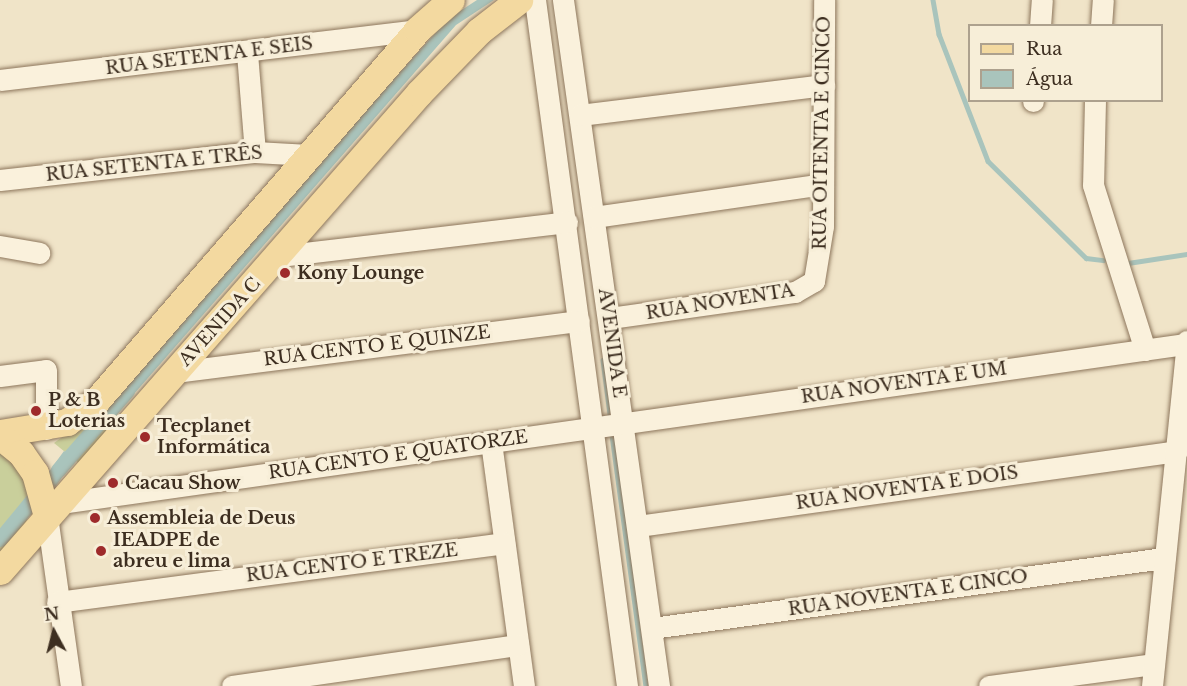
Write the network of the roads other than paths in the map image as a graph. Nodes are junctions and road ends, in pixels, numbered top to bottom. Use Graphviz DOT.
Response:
graph roads {
  1 [pos="519,0"];
  2 [pos="535,0"];
  3 [pos="563,0"];
  4 [pos="824,0"];
  5 [pos="1042,0"];
  6 [pos="1103,0"];
  7 [pos="436,10"];
  8 [pos="1040,24"];
  9 [pos="1101,24"];
  10 [pos="247,53"];
  11 [pos="0,80"];
  12 [pos="824,85"];
  13 [pos="1095,102"];
  14 [pos="580,115"];
  15 [pos="255,152"];
  16 [pos="309,155"];
  17 [pos="0,180"];
  18 [pos="823,184"];
  19 [pos="594,217"];
  20 [pos="567,222"];
  21 [pos="0,246"];
  22 [pos="39,253"];
  23 [pos="279,256"];
  24 [pos="818,266"];
  25 [pos="609,318"];
  26 [pos="579,321"];
  27 [pos="1186,343"];
  28 [pos="1145,350"];
  29 [pos="175,372"];
  30 [pos="0,376"];
  31 [pos="623,422"];
  32 [pos="594,426"];
  33 [pos="39,430"];
  34 [pos="0,434"];
  35 [pos="491,442"];
  36 [pos="1177,451"];
  37 [pos="46,496"];
  38 [pos="638,526"];
  39 [pos="504,543"];
  40 [pos="1164,558"];
  41 [pos="0,571"];
  42 [pos="57,602"];
  43 [pos="651,628"];
  44 [pos="518,645"];
  45 [pos="1154,664"];
  46 [pos="71,686"];
  47 [pos="232,686"];
  48 [pos="524,686"];
  49 [pos="627,686"];
  50 [pos="659,686"];
  51 [pos="990,686"];
  52 [pos="1152,686"];
  1 -- 23 [label="main road, AVENIDA C"];
  2 -- 20 [label="street, AVENIDA E"];
  3 -- 14 [label="street, AVENIDA E"];
  4 -- 12 [label="street, RUA OITENTA E CINCO"];
  5 -- 8 [label="street"];
  6 -- 9 [label="street"];
  7 -- 10 [label="street, RUA SETENTA E SEIS"];
  7 -- 16 [label="main road"];
  10 -- 11 [label="street, RUA SETENTA E SEIS"];
  10 -- 15 [label="street"];
  12 -- 14 [label="street"];
  12 -- 18 [label="street, RUA OITENTA E CINCO"];
  13 -- 28 [label="street"];
  14 -- 19 [label="street, AVENIDA E"];
  15 -- 16 [label="street, RUA SETENTA E TRÊS"];
  15 -- 17 [label="street, RUA SETENTA E TRÊS"];
  16 -- 33 [label="main road"];
  18 -- 19 [label="street"];
  18 -- 24 [label="street, RUA OITENTA E CINCO"];
  19 -- 25 [label="street, AVENIDA E"];
  20 -- 23 [label="street"];
  20 -- 26 [label="street, AVENIDA E"];
  21 -- 22 [label="street"];
  23 -- 29 [label="main road, AVENIDA C"];
  24 -- 25 [label="street, RUA NOVENTA"];
  25 -- 31 [label="street, AVENIDA E"];
  26 -- 29 [label="street, RUA CENTO E QUINZE"];
  26 -- 32 [label="street, AVENIDA E"];
  27 -- 28 [label="street, RUA NOVENTA E UM"];
  27 -- 36 [label="street"];
  28 -- 31 [label="street, RUA NOVENTA E UM"];
  29 -- 37 [label="main road, AVENIDA C"];
  30 -- 33 [label="street"];
  31 -- 32 [label="street, RUA NOVENTA E UM"];
  31 -- 38 [label="street, AVENIDA E"];
  32 -- 35 [label="street, RUA CENTO E QUATORZE"];
  32 -- 49 [label="street, AVENIDA E"];
  33 -- 34 [label="main road"];
  34 -- 37 [label="main road"];
  35 -- 37 [label="street, RUA CENTO E QUATORZE"];
  35 -- 39 [label="street"];
  36 -- 38 [label="street, RUA NOVENTA E DOIS"];
  36 -- 40 [label="street"];
  37 -- 41 [label="main road, AVENIDA C"];
  37 -- 42 [label="street"];
  38 -- 43 [label="street, AVENIDA E"];
  39 -- 42 [label="street, RUA CENTO E TREZE"];
  39 -- 44 [label="street"];
  40 -- 43 [label="street, RUA NOVENTA E CINCO"];
  40 -- 45 [label="street"];
  42 -- 46 [label="street"];
  43 -- 50 [label="street, AVENIDA E"];
  44 -- 47 [label="street"];
  44 -- 48 [label="street"];
  45 -- 51 [label="street"];
  45 -- 52 [label="street"];
}
